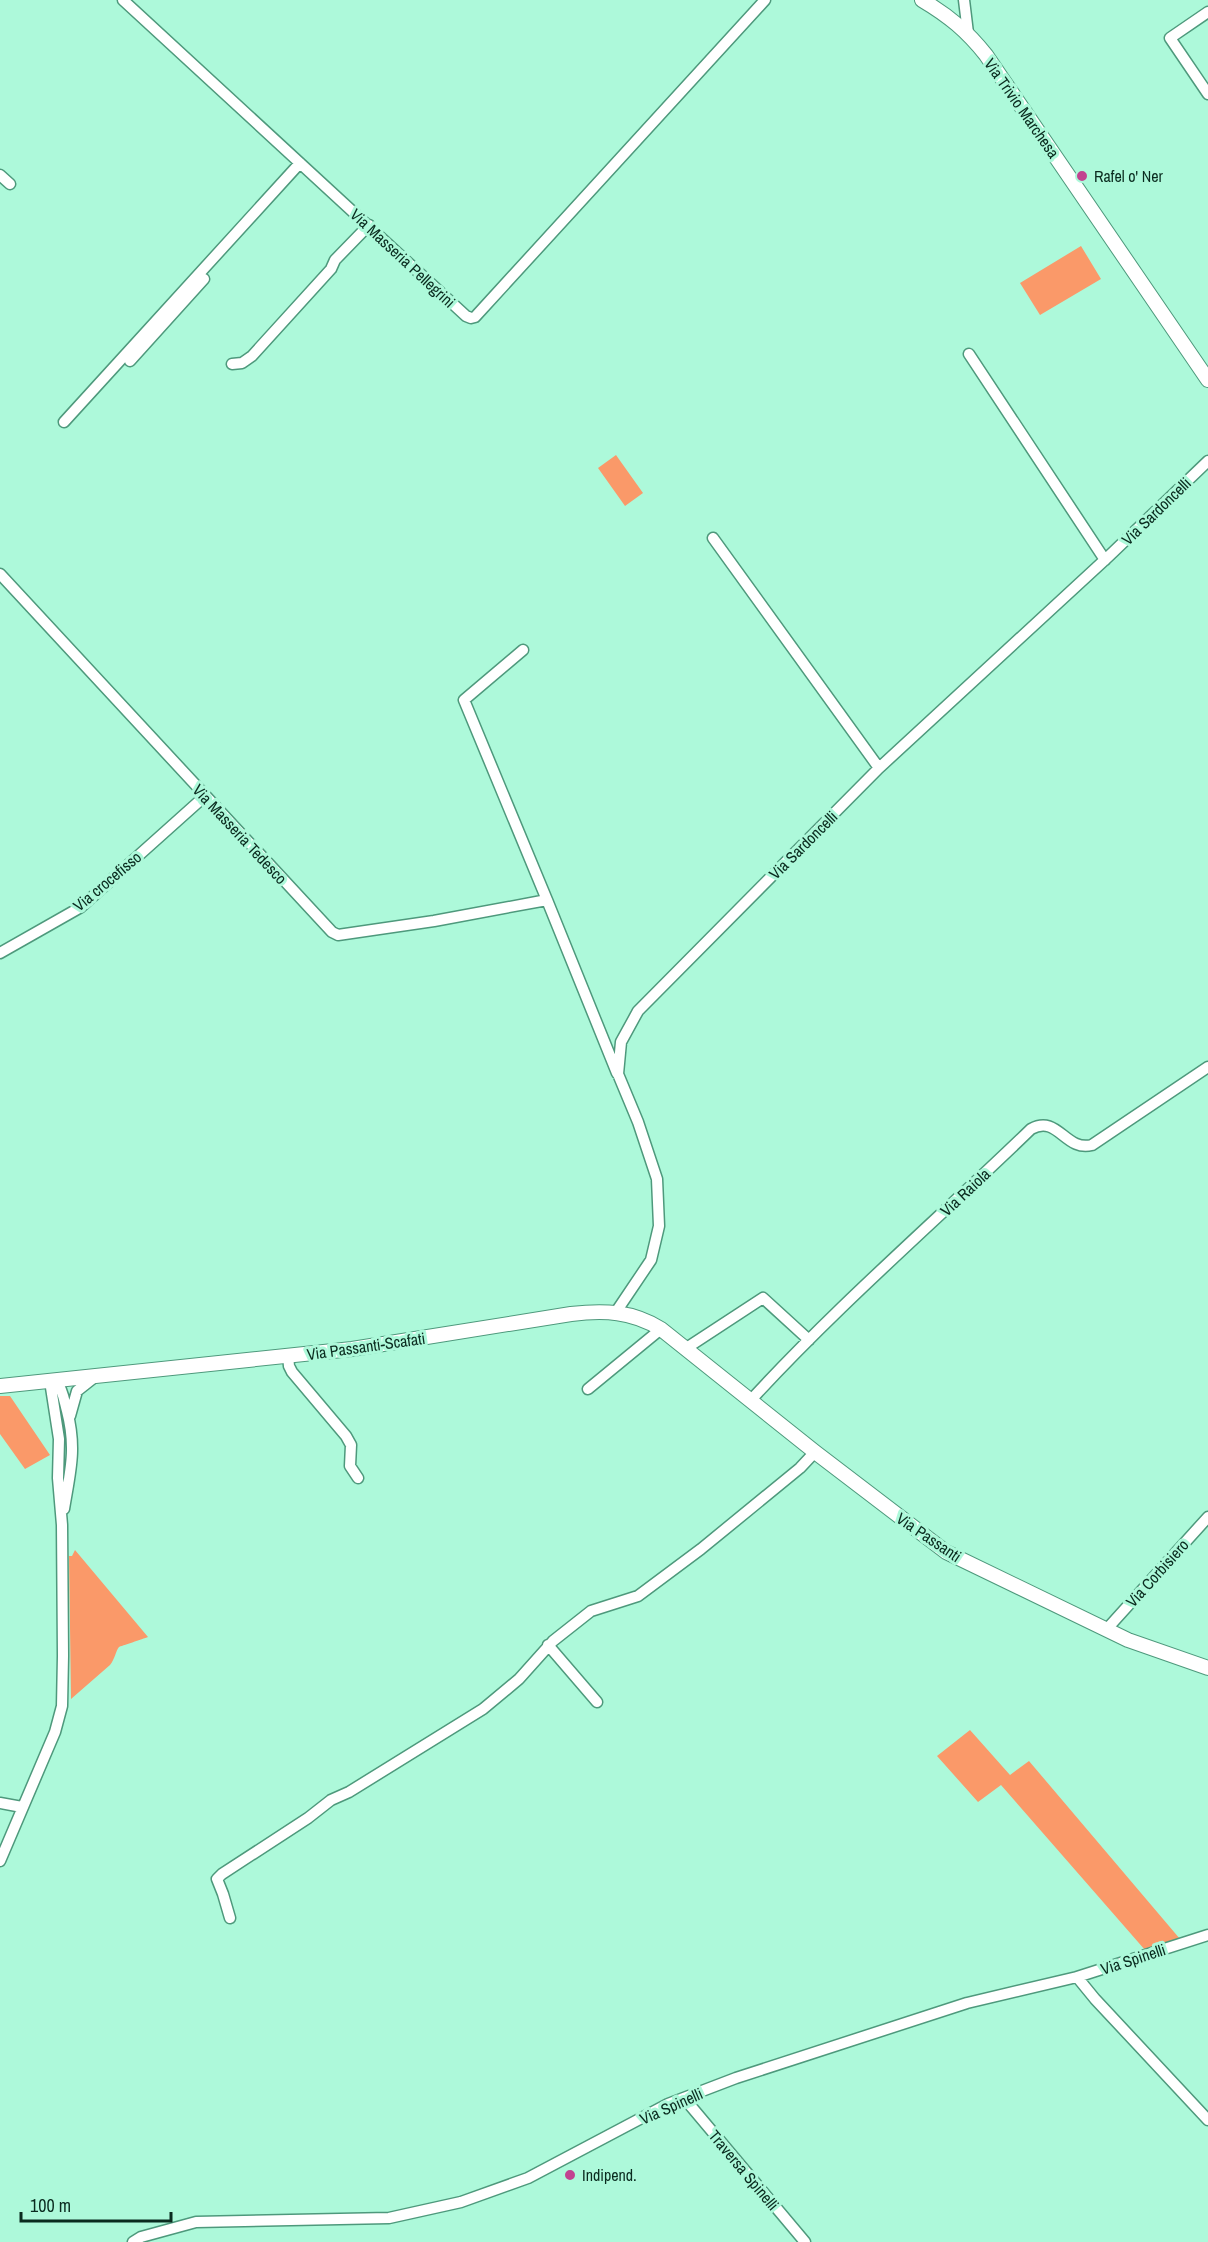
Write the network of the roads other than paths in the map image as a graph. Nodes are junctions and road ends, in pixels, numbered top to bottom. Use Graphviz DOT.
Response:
graph roads {
  1 [pos="123,0"];
  2 [pos="765,0"];
  3 [pos="922,0"];
  4 [pos="964,0"];
  5 [pos="1207,13"];
  6 [pos="968,33"];
  7 [pos="1208,94"];
  8 [pos="303,165"];
  9 [pos="0,175"];
  10 [pos="10,184"];
  11 [pos="369,225"];
  12 [pos="969,354"];
  13 [pos="232,363"];
  14 [pos="115,377"];
  15 [pos="1208,380"];
  16 [pos="64,422"];
  17 [pos="1208,461"];
  18 [pos="713,538"];
  19 [pos="1105,560"];
  20 [pos="0,574"];
  21 [pos="523,650"];
  22 [pos="879,768"];
  23 [pos="205,796"];
  24 [pos="547,900"];
  25 [pos="0,953"];
  26 [pos="1208,1067"];
  27 [pos="618,1074"];
  28 [pos="616,1312"];
  29 [pos="661,1329"];
  30 [pos="809,1340"];
  31 [pos="685,1349"];
  32 [pos="288,1356"];
  33 [pos="712,1371"];
  34 [pos="96,1376"];
  35 [pos="53,1380"];
  36 [pos="0,1386"];
  37 [pos="588,1389"];
  38 [pos="750,1401"];
  39 [pos="70,1419"];
  40 [pos="815,1452"];
  41 [pos="358,1478"];
  42 [pos="1208,1517"];
  43 [pos="62,1525"];
  44 [pos="1106,1630"];
  45 [pos="548,1645"];
  46 [pos="1208,1668"];
  47 [pos="597,1702"];
  48 [pos="0,1803"];
  49 [pos="22,1807"];
  50 [pos="0,1862"];
  51 [pos="230,1918"];
  52 [pos="1208,1935"];
  53 [pos="1077,1977"];
  54 [pos="684,2098"];
  55 [pos="1208,2120"];
  56 [pos="133,2242"];
  57 [pos="805,2242"];
  1 -- 8 [label="street, Via Masseria Pellegrini"];
  2 -- 11 [label="street, Via Masseria Pellegrini"];
  3 -- 6 [label="street, Via Trivio Marchesa"];
  4 -- 6 [label="street"];
  5 -- 7 [label="street"];
  6 -- 15 [label="street, Via Trivio Marchesa"];
  8 -- 11 [label="street, Via Masseria Pellegrini"];
  8 -- 14 [label="street"];
  8 -- 16 [label="street"];
  9 -- 10 [label="street"];
  11 -- 13 [label="street"];
  12 -- 19 [label="street"];
  17 -- 19 [label="street, Via Sardoncelli"];
  18 -- 22 [label="street"];
  19 -- 22 [label="street, Via Sardoncelli"];
  20 -- 23 [label="street, Via Masseria Tedesco"];
  21 -- 24 [label="street"];
  22 -- 27 [label="street, Via Sardoncelli"];
  23 -- 24 [label="street, Via Masseria Tedesco"];
  23 -- 25 [label="street, Via crocefisso"];
  24 -- 27 [label="street"];
  26 -- 30 [label="street, Via Raiola"];
  27 -- 28 [label="street, Via Sardoncelli"];
  28 -- 29 [label="street, Via Passanti-Scafati"];
  28 -- 32 [label="street, Via Passanti-Scafati"];
  29 -- 31 [label="street, Via Passanti-Scafati"];
  29 -- 37 [label="street"];
  30 -- 31 [label="street"];
  30 -- 38 [label="street, Via Raiola"];
  31 -- 33 [label="street, Via Passanti-Scafati"];
  32 -- 34 [label="street, Via Passanti-Scafati"];
  32 -- 41 [label="street"];
  33 -- 38 [label="street, Via Passanti"];
  34 -- 35 [label="street, Via Passanti-Scafati"];
  34 -- 39 [label="street"];
  35 -- 36 [label="street, Via Passanti-Scafati"];
  35 -- 39 [label="street"];
  35 -- 43 [label="street"];
  38 -- 40 [label="street, Via Passanti"];
  39 -- 43 [label="street"];
  40 -- 44 [label="street, Via Passanti"];
  40 -- 45 [label="street"];
  42 -- 44 [label="street, Via Corbisiero"];
  43 -- 49 [label="street"];
  44 -- 46 [label="street, Via Passanti"];
  45 -- 47 [label="street"];
  45 -- 51 [label="street"];
  48 -- 49 [label="street"];
  49 -- 50 [label="street"];
  52 -- 53 [label="street, Via Spinelli"];
  53 -- 54 [label="street, Via Spinelli"];
  53 -- 55 [label="street"];
  54 -- 56 [label="street, Via Spinelli"];
  54 -- 57 [label="street, Traversa Spinelli"];
}
